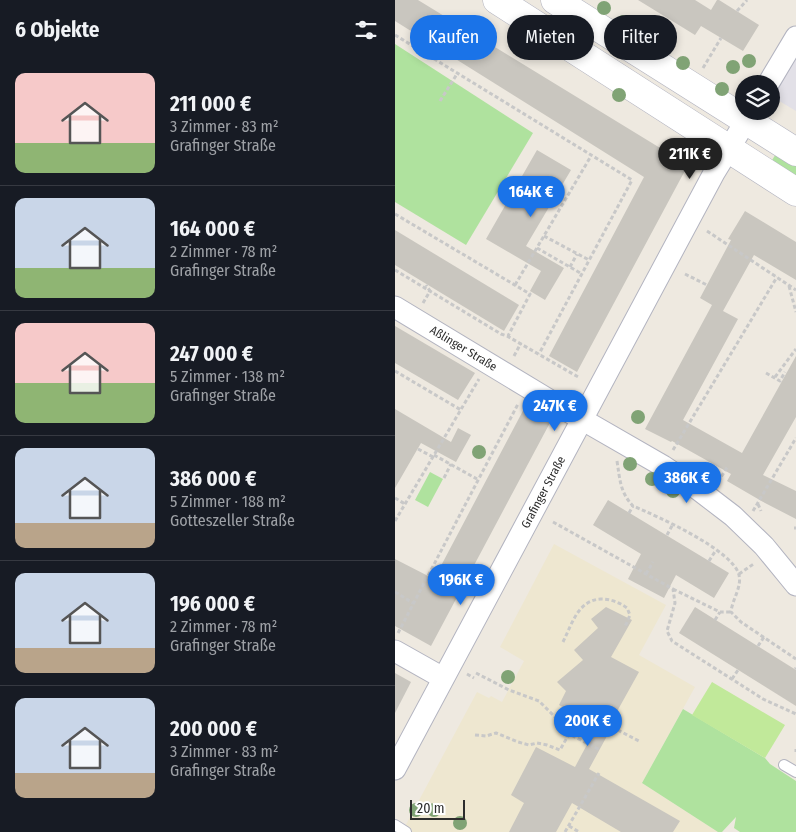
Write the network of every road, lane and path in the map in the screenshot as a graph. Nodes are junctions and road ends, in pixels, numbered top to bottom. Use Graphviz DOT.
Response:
graph roads {
  1 [pos="497,0"];
  2 [pos="555,0"];
  3 [pos="747,0"];
  4 [pos="737,11"];
  5 [pos="395,35"];
  6 [pos="796,37"];
  7 [pos="721,38"];
  8 [pos="701,71"];
  9 [pos="457,74"];
  10 [pos="773,75"];
  11 [pos="440,101"];
  12 [pos="735,108"];
  13 [pos="746,120"];
  14 [pos="754,120"];
  15 [pos="729,147"];
  16 [pos="796,152"];
  17 [pos="591,156"];
  18 [pos="796,192"];
  19 [pos="395,214"];
  20 [pos="707,231"];
  21 [pos="544,236"];
  22 [pos="537,248"];
  23 [pos="577,254"];
  24 [pos="589,260"];
  25 [pos="570,267"];
  26 [pos="395,270"];
  27 [pos="582,274"];
  28 [pos="685,274"];
  29 [pos="777,277"];
  30 [pos="515,285"];
  31 [pos="707,285"];
  32 [pos="789,286"];
  33 [pos="796,290"];
  34 [pos="395,307"];
  35 [pos="796,312"];
  36 [pos="507,336"];
  37 [pos="796,350"];
  38 [pos="539,354"];
  39 [pos="493,367"];
  40 [pos="395,371"];
  41 [pos="785,372"];
  42 [pos="766,373"];
  43 [pos="775,377"];
  44 [pos="580,378"];
  45 [pos="527,387"];
  46 [pos="461,410"];
  47 [pos="583,420"];
  48 [pos="796,438"];
  49 [pos="417,449"];
  50 [pos="433,456"];
  51 [pos="617,456"];
  52 [pos="451,464"];
  53 [pos="663,466"];
  54 [pos="444,478"];
  55 [pos="477,479"];
  56 [pos="395,498"];
  57 [pos="757,503"];
  58 [pos="405,504"];
  59 [pos="633,506"];
  60 [pos="761,511"];
  61 [pos="629,513"];
  62 [pos="752,515"];
  63 [pos="395,521"];
  64 [pos="553,522"];
  65 [pos="673,524"];
  66 [pos="667,535"];
  67 [pos="716,550"];
  68 [pos="759,560"];
  69 [pos="709,561"];
  70 [pos="653,562"];
  71 [pos="646,574"];
  72 [pos="739,574"];
  73 [pos="796,584"];
  74 [pos="673,589"];
  75 [pos="395,592"];
  76 [pos="413,603"];
  77 [pos="720,612"];
  78 [pos="731,612"];
  79 [pos="715,620"];
  80 [pos="625,627"];
  81 [pos="764,637"];
  82 [pos="395,638"];
  83 [pos="563,642"];
  84 [pos="758,646"];
  85 [pos="395,650"];
  86 [pos="796,659"];
  87 [pos="738,670"];
  88 [pos="476,673"];
  89 [pos="443,678"];
  90 [pos="731,679"];
  91 [pos="796,714"];
  92 [pos="612,727"];
  93 [pos="569,734"];
  94 [pos="475,735"];
  95 [pos="639,741"];
  96 [pos="600,750"];
  97 [pos="785,765"];
  98 [pos="395,769"];
  99 [pos="796,772"];
  100 [pos="599,773"];
  101 [pos="395,825"];
  102 [pos="569,826"];
  103 [pos="406,832"];
  104 [pos="565,832"];
  105 [pos="579,832"];
  1 -- 15 [label="main road"];
  2 -- 12 [label="main road"];
  3 -- 4 [label="path"];
  5 -- 9 [label="path"];
  6 -- 10 [label="street"];
  7 -- 8 [label="path"];
  9 -- 11 [label="path"];
  9 -- 17 [label="path"];
  13 -- 15 [label="street, Grafinger Straße"];
  14 -- 16 [label="main road"];
  15 -- 18 [label="main road"];
  15 -- 47 [label="street, Grafinger Straße"];
  17 -- 21 [label="path"];
  17 -- 24 [label="path"];
  19 -- 30 [label="path"];
  20 -- 29 [label="path"];
  21 -- 22 [label="path"];
  21 -- 23 [label="path"];
  22 -- 25 [label="path"];
  22 -- 30 [label="path"];
  23 -- 24 [label="path"];
  23 -- 25 [label="path"];
  24 -- 27 [label="path"];
  25 -- 27 [label="path"];
  26 -- 36 [label="path"];
  27 -- 38 [label="path"];
  28 -- 31 [label="path"];
  29 -- 32 [label="path"];
  29 -- 53 [label="path"];
  30 -- 36 [label="path"];
  32 -- 33 [label="path"];
  32 -- 35 [label="path"];
  34 -- 39 [label="street, Aßlinger Straße"];
  36 -- 38 [label="path"];
  37 -- 43 [label="path"];
  38 -- 44 [label="path"];
  39 -- 45 [label="street, Aßlinger Straße"];
  39 -- 46 [label="path"];
  40 -- 46 [label="path"];
  41 -- 43 [label="path"];
  42 -- 43 [label="path"];
  45 -- 47 [label="street, Aßlinger Straße"];
  45 -- 55 [label="path"];
  46 -- 50 [label="path"];
  47 -- 53 [label="street, Aßlinger Straße"];
  47 -- 89 [label="street, Grafinger Straße"];
  48 -- 57 [label="path"];
  49 -- 50 [label="path"];
  50 -- 52 [label="path"];
  50 -- 58 [label="path"];
  51 -- 59 [label="path"];
  52 -- 54 [label="path"];
  52 -- 55 [label="path"];
  53 -- 73 [label="street, Aßlinger Straße"];
  55 -- 76 [label="path"];
  56 -- 58 [label="path"];
  57 -- 60 [label="path"];
  57 -- 62 [label="path"];
  58 -- 63 [label="path"];
  59 -- 61 [label="path"];
  59 -- 65 [label="path"];
  64 -- 71 [label="path"];
  65 -- 66 [label="path"];
  65 -- 67 [label="path"];
  67 -- 69 [label="path"];
  67 -- 72 [label="path"];
  68 -- 72 [label="path"];
  70 -- 71 [label="path"];
  71 -- 74 [label="path"];
  72 -- 78 [label="path"];
  74 -- 77 [label="path"];
  74 -- 90 [label="path"];
  75 -- 76 [label="path"];
  76 -- 82 [label="path"];
  77 -- 78 [label="path"];
  77 -- 79 [label="path"];
  78 -- 81 [label="path"];
  80 -- 83 [label="path"];
  81 -- 84 [label="path"];
  81 -- 86 [label="path"];
  85 -- 89 [label="street"];
  87 -- 90 [label="path"];
  88 -- 93 [label="path"];
  89 -- 98 [label="street, Grafinger Straße"];
  90 -- 91 [label="path"];
  92 -- 95 [label="path"];
  93 -- 94 [label="path"];
  93 -- 96 [label="path"];
  97 -- 99 [label="lane"];
  100 -- 102 [label="path"];
  101 -- 103 [label="lane"];
  102 -- 104 [label="path"];
  102 -- 105 [label="path"];
}
